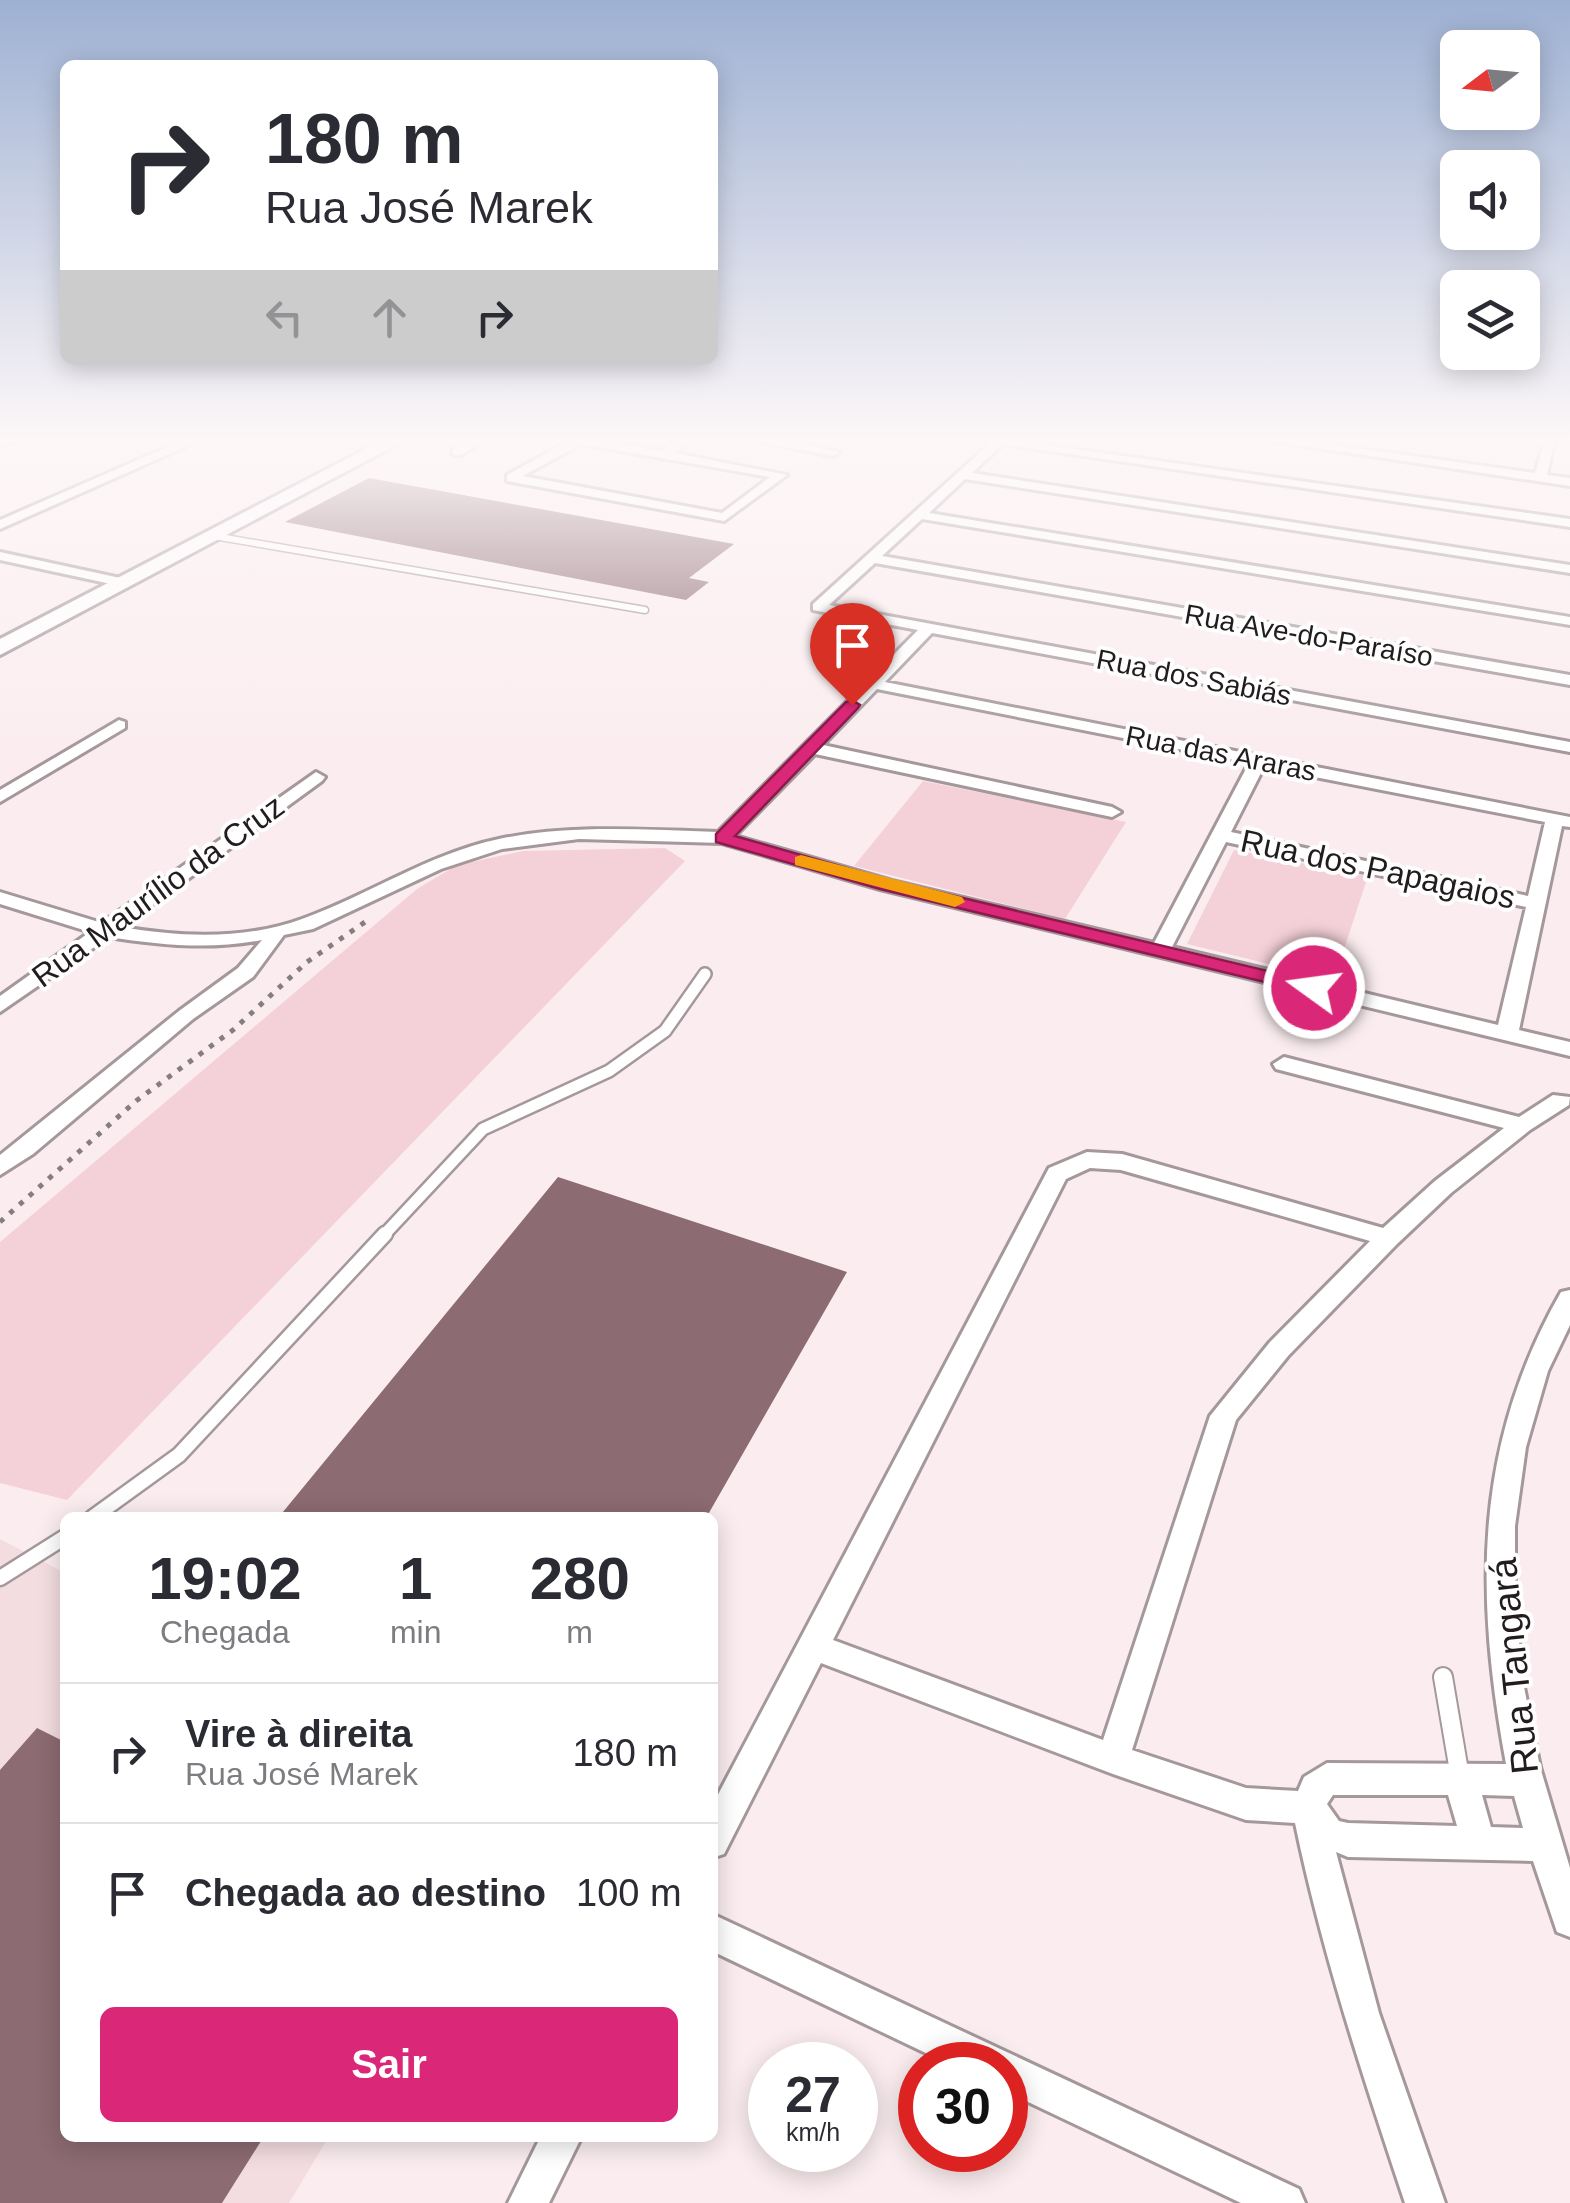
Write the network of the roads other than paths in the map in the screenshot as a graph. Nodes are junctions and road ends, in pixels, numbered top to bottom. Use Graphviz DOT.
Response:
graph roads {
  1 [pos="205,541"];
  2 [pos="242,541"];
  3 [pos="891,541"];
  4 [pos="1078,541"];
  5 [pos="1386,541"];
  6 [pos="0,556"];
  7 [pos="872,558"];
  8 [pos="1570,569"];
  9 [pos="125,583"];
  10 [pos="644,610"];
  11 [pos="1570,621"];
  12 [pos="928,628"];
  13 [pos="0,648"];
  14 [pos="1570,680"];
  15 [pos="873,684"];
  16 [pos="119,724"];
  17 [pos="1570,747"];
  18 [pos="810,748"];
  19 [pos="1259,760"];
  20 [pos="316,777"];
  21 [pos="0,796"];
  22 [pos="1112,812"];
  23 [pos="1562,821"];
  24 [pos="1220,835"];
  25 [pos="722,838"];
  26 [pos="0,898"];
  27 [pos="1536,903"];
  28 [pos="105,930"];
  29 [pos="276,933"];
  30 [pos="1160,951"];
  31 [pos="705,974"];
  32 [pos="0,1006"];
  33 [pos="1507,1034"];
  34 [pos="1570,1049"];
  35 [pos="1284,1064"];
  36 [pos="1561,1100"];
  37 [pos="1522,1125"];
  38 [pos="0,1167"];
  39 [pos="1388,1238"];
  40 [pos="1570,1299"];
  41 [pos="100,1512"];
  42 [pos="60,1540"];
  43 [pos="0,1578"];
  44 [pos="813,1646"];
  45 [pos="1443,1677"];
  46 [pos="1113,1759"];
  47 [pos="1461,1780"];
  48 [pos="1524,1780"];
  49 [pos="1309,1808"];
  50 [pos="718,1830"];
  51 [pos="1478,1841"];
  52 [pos="1544,1845"];
  53 [pos="1570,1918"];
  54 [pos="718,1935"];
  55 [pos="944,2042"];
  56 [pos="1028,2082"];
  57 [pos="559,2142"];
  58 [pos="528,2203"];
  59 [pos="1285,2203"];
  60 [pos="1425,2203"];
  1 -- 9 [label="main road"];
  2 -- 10 [label="lane"];
  3 -- 7 [label="street"];
  4 -- 11 [label="street"];
  5 -- 8 [label="street"];
  6 -- 9 [label="street"];
  7 -- 12 [label="street, Rua dos Sabiás"];
  7 -- 14 [label="street, Rua Ave-do-Paraíso"];
  9 -- 13 [label="main road"];
  12 -- 15 [label="street"];
  12 -- 17 [label="street, Rua dos Sabiás"];
  15 -- 18 [label="street"];
  15 -- 19 [label="street, Rua das Araras"];
  16 -- 21 [label="street"];
  18 -- 22 [label="street"];
  18 -- 25 [label="street"];
  19 -- 23 [label="street, Rua das Araras"];
  19 -- 24 [label="street"];
  20 -- 28 [label="street, Rua Maurílio da Cruz"];
  23 -- 27 [label="street"];
  24 -- 27 [label="street, Rua dos Papagaios"];
  24 -- 30 [label="street"];
  25 -- 29 [label="street"];
  25 -- 30 [label="street"];
  26 -- 28 [label="street"];
  27 -- 33 [label="street"];
  28 -- 29 [label="street"];
  28 -- 32 [label="street, Rua Maurílio da Cruz"];
  29 -- 38 [label="street"];
  30 -- 33 [label="street"];
  31 -- 41 [label="lane"];
  33 -- 34 [label="street"];
  35 -- 37 [label="street"];
  36 -- 37 [label="street"];
  37 -- 39 [label="street"];
  39 -- 44 [label="street"];
  39 -- 46 [label="street"];
  40 -- 48 [label="street, Rua Tangará"];
  42 -- 43 [label="lane"];
  44 -- 46 [label="street"];
  44 -- 50 [label="street"];
  45 -- 47 [label="lane"];
  46 -- 49 [label="street"];
  47 -- 48 [label="street"];
  47 -- 49 [label="street"];
  47 -- 51 [label="street"];
  48 -- 52 [label="street, Rua Tangará"];
  49 -- 51 [label="street"];
  49 -- 60 [label="street"];
  51 -- 52 [label="street"];
  52 -- 53 [label="street, Rua Tangará"];
  54 -- 55 [label="street"];
  56 -- 59 [label="street"];
  57 -- 58 [label="street"];
}
